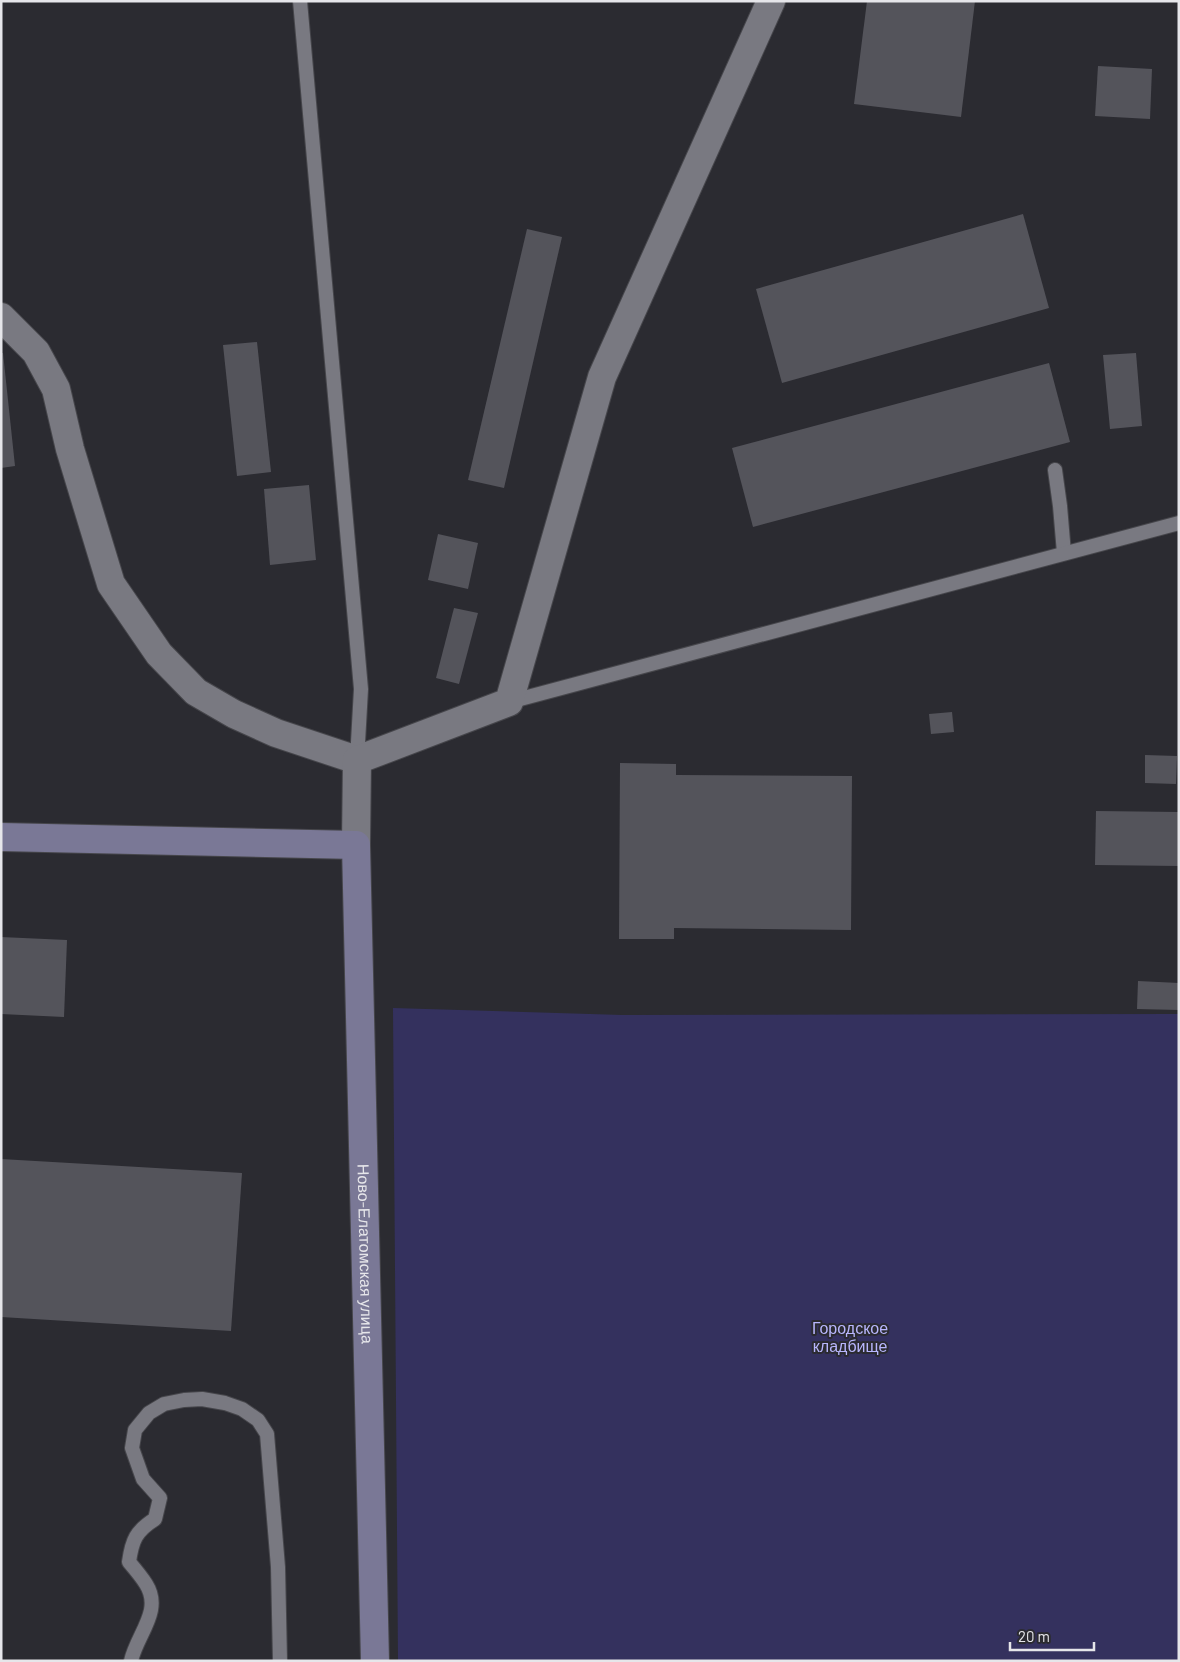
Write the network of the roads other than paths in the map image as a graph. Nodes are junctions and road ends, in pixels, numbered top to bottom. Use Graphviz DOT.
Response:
graph roads {
  1 [pos="300,1"];
  2 [pos="771,1"];
  3 [pos="1,317"];
  4 [pos="1055,470"];
  5 [pos="1179,523"];
  6 [pos="1064,552"];
  7 [pos="509,702"];
  8 [pos="357,760"];
  9 [pos="1,837"];
  10 [pos="356,845"];
  11 [pos="131,1661"];
  12 [pos="280,1661"];
  13 [pos="375,1661"];
  1 -- 8 [label="lane"];
  2 -- 7 [label="street"];
  3 -- 8 [label="street"];
  4 -- 6 [label="lane"];
  5 -- 6 [label="lane"];
  6 -- 7 [label="lane"];
  7 -- 8 [label="street"];
  8 -- 10 [label="street"];
  9 -- 10 [label="street"];
  10 -- 13 [label="street, Ново-Елатомская улица"];
  11 -- 12 [label="lane"];
}
